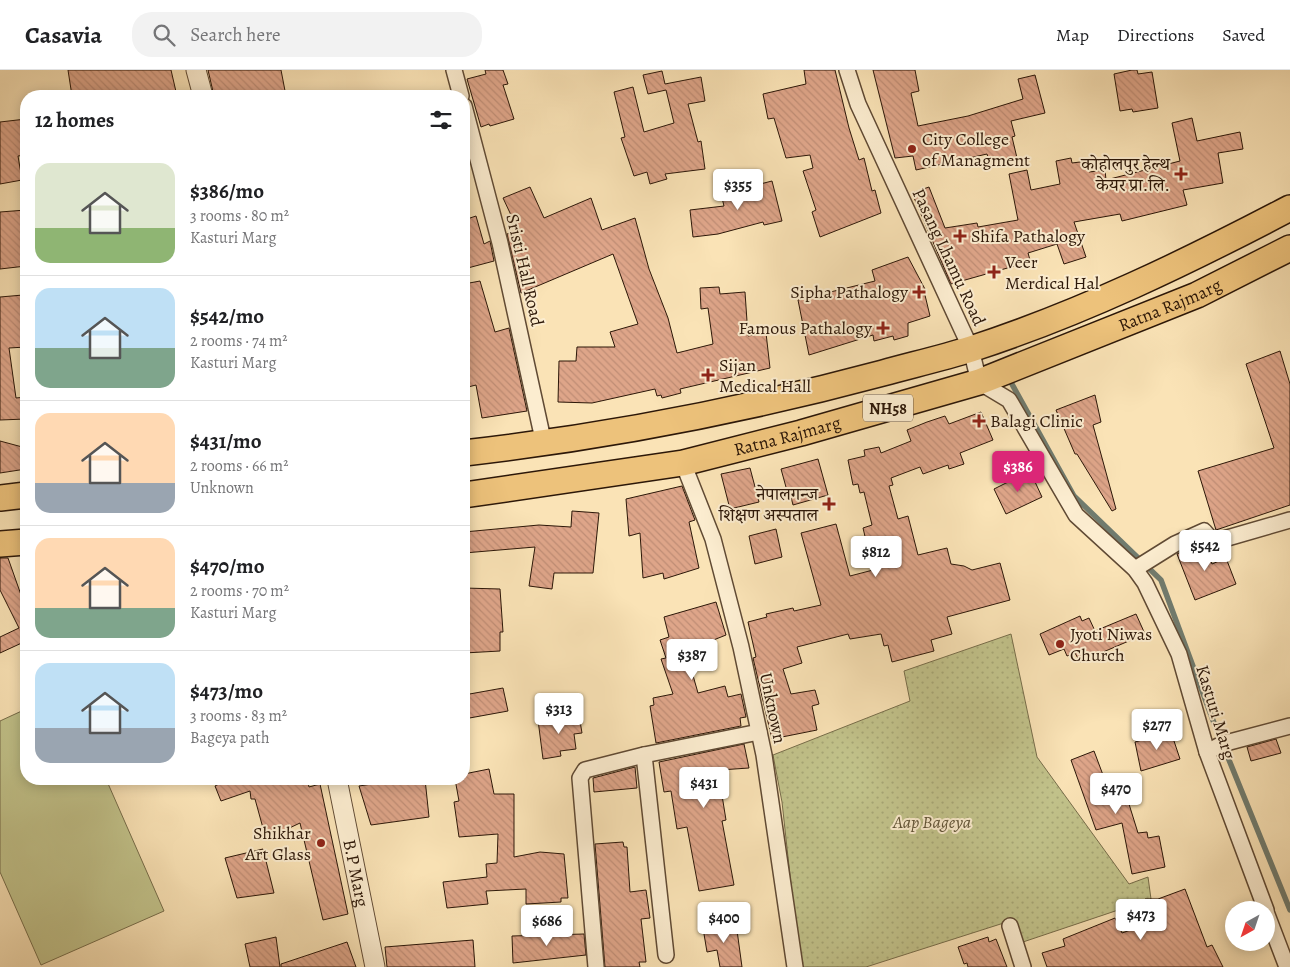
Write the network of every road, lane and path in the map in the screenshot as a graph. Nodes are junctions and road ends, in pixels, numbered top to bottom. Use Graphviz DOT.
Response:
graph roads {
  1 [pos="196,70"];
  2 [pos="454,70"];
  3 [pos="847,70"];
  4 [pos="201,90"];
  5 [pos="459,90"];
  6 [pos="470,129"];
  7 [pos="1290,208"];
  8 [pos="1290,248"];
  9 [pos="971,349"];
  10 [pos="979,382"];
  11 [pos="544,444"];
  12 [pos="470,452"];
  13 [pos="683,463"];
  14 [pos="470,493"];
  15 [pos="20,496"];
  16 [pos="0,498"];
  17 [pos="1290,520"];
  18 [pos="20,542"];
  19 [pos="0,544"];
  20 [pos="1135,569"];
  21 [pos="1290,726"];
  22 [pos="759,732"];
  23 [pos="1207,752"];
  24 [pos="644,755"];
  25 [pos="338,785"];
  26 [pos="1262,901"];
  27 [pos="1010,926"];
  28 [pos="1275,935"];
  29 [pos="666,955"];
  30 [pos="375,967"];
  31 [pos="596,967"];
  32 [pos="795,967"];
  33 [pos="1023,967"];
  34 [pos="1287,967"];
  1 -- 4 [label="street"];
  2 -- 5 [label="street"];
  3 -- 9 [label="street, Pasang Lhamu Road"];
  6 -- 11 [label="street, Sristi Hall Road"];
  7 -- 9 [label="highway, Ratna Rajmarg / NH58"];
  8 -- 10 [label="highway, Ratna Rajmarg / NH58"];
  9 -- 10 [label="street"];
  9 -- 11 [label="highway, Ratna Rajmarg / NH58"];
  10 -- 13 [label="highway, Ratna Rajmarg / NH58"];
  10 -- 20 [label="street, Kasturi Marg"];
  11 -- 12 [label="highway, Ratna Rajmarg / NH58"];
  13 -- 14 [label="highway, Ratna Rajmarg / NH58"];
  13 -- 22 [label="street, Unknown"];
  15 -- 16 [label="highway"];
  17 -- 20 [label="street"];
  18 -- 19 [label="highway"];
  20 -- 23 [label="street, Kasturi Marg"];
  21 -- 23 [label="street"];
  22 -- 24 [label="street"];
  22 -- 32 [label="street, Unknown"];
  23 -- 26 [label="street, Kasturi Marg"];
  24 -- 29 [label="street"];
  24 -- 31 [label="street"];
  25 -- 30 [label="street, B.P Marg"];
  27 -- 33 [label="street"];
  28 -- 34 [label="street, Kasturi Marg"];
}
